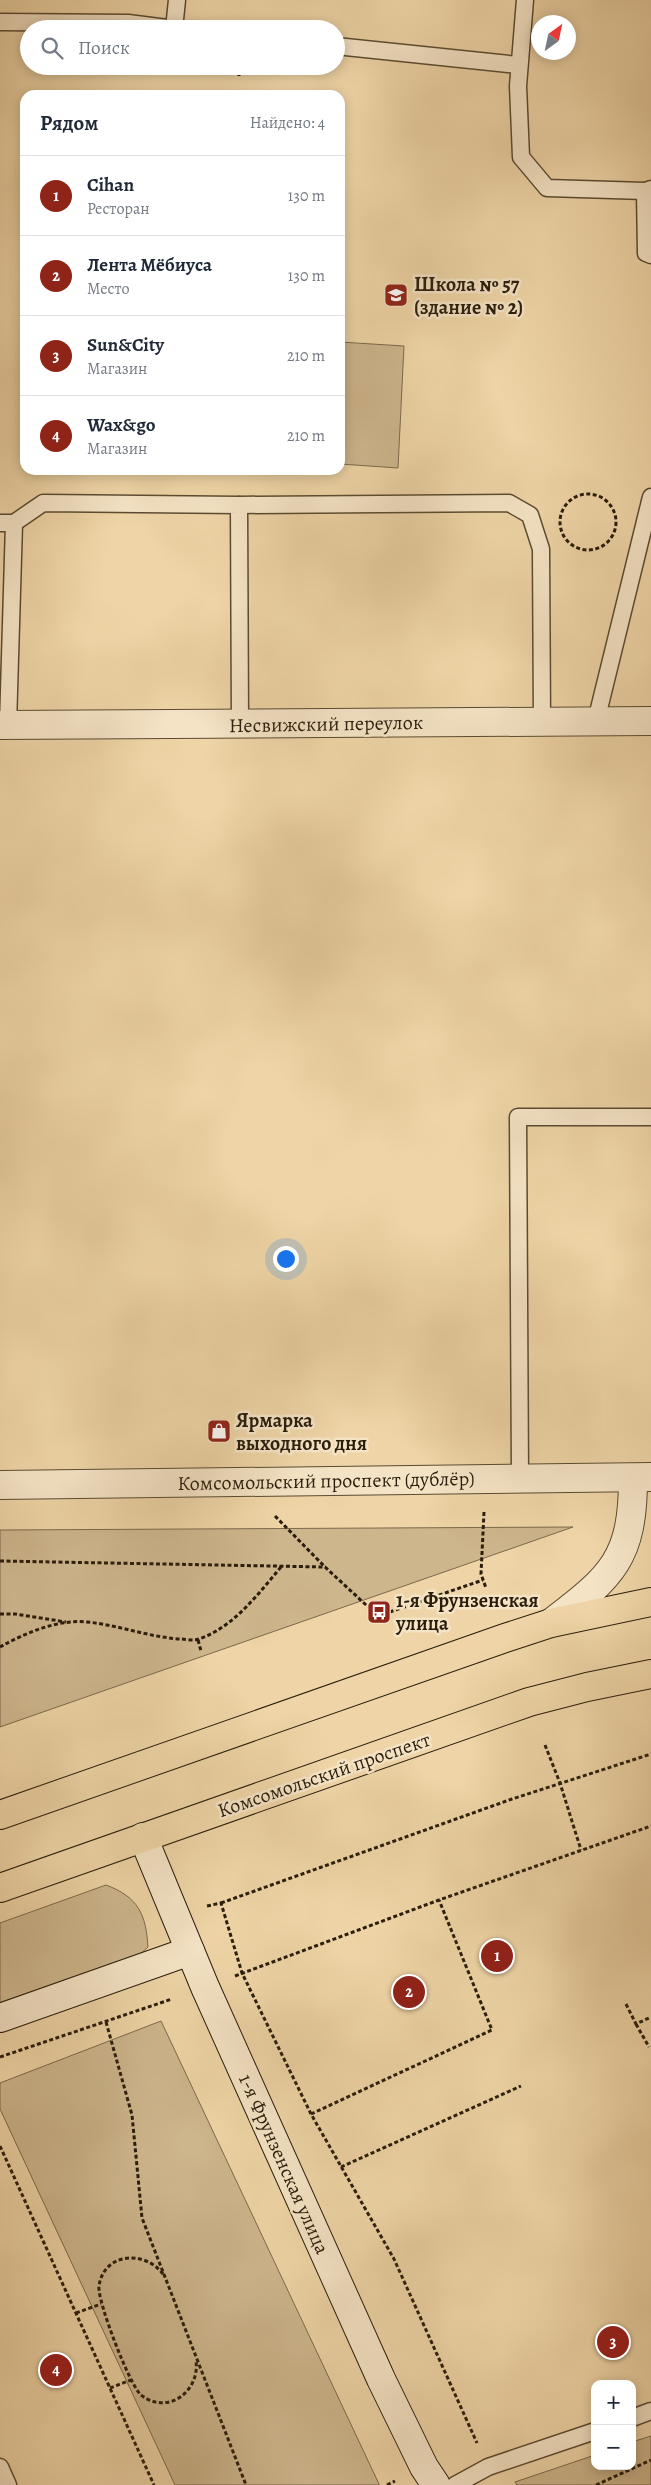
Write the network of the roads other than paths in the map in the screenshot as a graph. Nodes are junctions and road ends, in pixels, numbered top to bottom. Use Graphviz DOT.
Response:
graph roads {
  1 [pos="177,0"];
  2 [pos="525,0"];
  3 [pos="176,20"];
  4 [pos="0,22"];
  5 [pos="20,22"];
  6 [pos="345,47"];
  7 [pos="518,65"];
  8 [pos="648,190"];
  9 [pos="651,255"];
  10 [pos="651,497"];
  11 [pos="239,504"];
  12 [pos="7,523"];
  13 [pos="596,721"];
  14 [pos="651,721"];
  15 [pos="542,722"];
  16 [pos="4,725"];
  17 [pos="240,725"];
  18 [pos="651,1117"];
  19 [pos="520,1478"];
  20 [pos="642,1478"];
  21 [pos="0,1485"];
  22 [pos="651,1602"];
  23 [pos="552,1623"];
  24 [pos="651,1674"];
  25 [pos="0,1815"];
  26 [pos="143,1837"];
  27 [pos="0,1888"];
  28 [pos="190,1951"];
  29 [pos="0,2018"];
  30 [pos="651,2411"];
  31 [pos="636,2417"];
  32 [pos="591,2432"];
  33 [pos="0,2467"];
  34 [pos="8,2485"];
  35 [pos="436,2485"];
  36 [pos="455,2485"];
  1 -- 3 [label="lane"];
  2 -- 7 [label="lane"];
  4 -- 5 [label="lane"];
  6 -- 7 [label="lane"];
  7 -- 8 [label="lane"];
  8 -- 9 [label="lane"];
  10 -- 13 [label="lane"];
  11 -- 12 [label="lane"];
  11 -- 15 [label="lane"];
  11 -- 17 [label="lane"];
  12 -- 16 [label="lane"];
  13 -- 14 [label="street, Несвижский переулок"];
  13 -- 15 [label="street, Несвижский переулок"];
  15 -- 17 [label="street, Несвижский переулок"];
  16 -- 17 [label="street, Несвижский переулок"];
  18 -- 19 [label="lane"];
  19 -- 20 [label="street, Комсомольский проспект (дублёр)"];
  19 -- 21 [label="street, Комсомольский проспект (дублёр)"];
  20 -- 23 [label="street"];
  22 -- 23 [label="main road"];
  23 -- 25 [label="main road"];
  24 -- 26 [label="main road, Комсомольский проспект"];
  26 -- 27 [label="main road, Комсомольский проспект"];
  26 -- 28 [label="street, 1-я Фрунзенская улица"];
  28 -- 29 [label="street"];
  28 -- 35 [label="street, 1-я Фрунзенская улица"];
  30 -- 31 [label="lane"];
  32 -- 36 [label="lane"];
  33 -- 34 [label="lane"];
}
